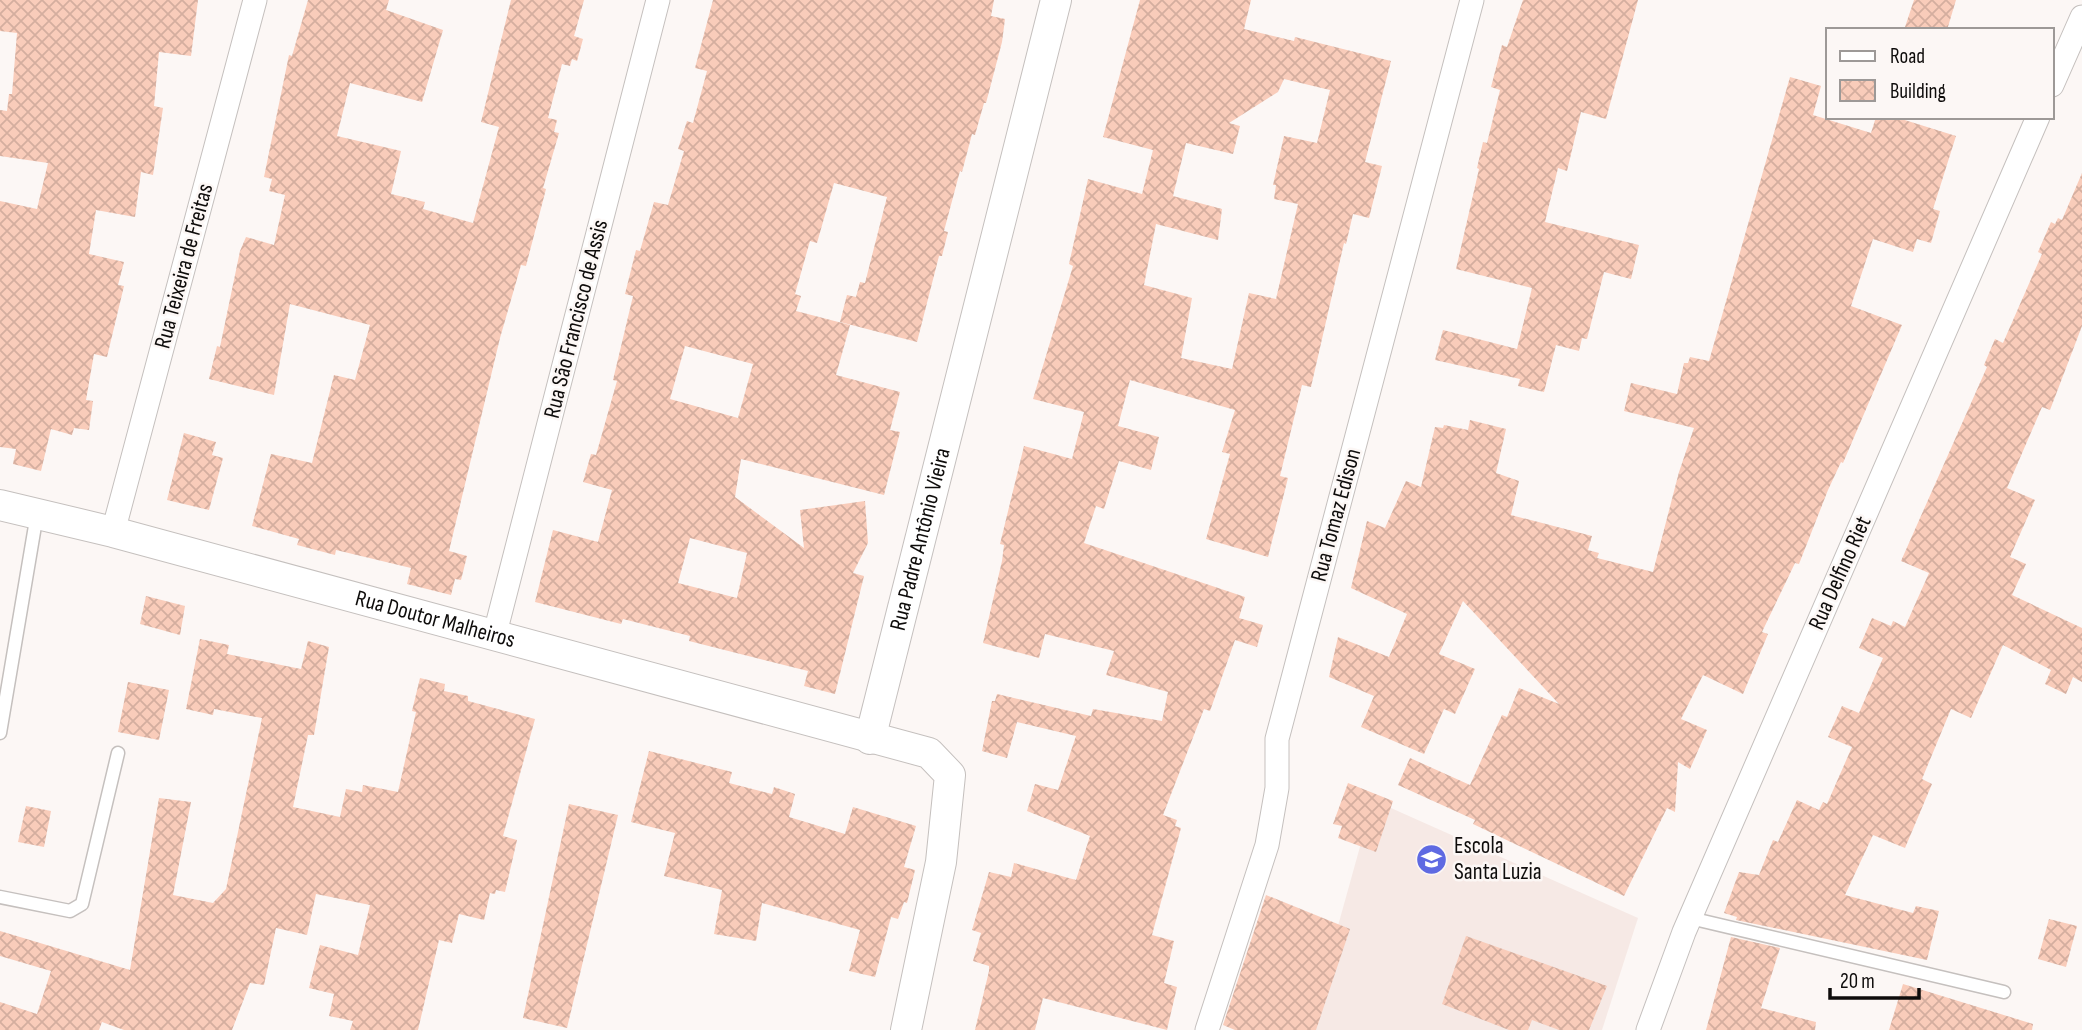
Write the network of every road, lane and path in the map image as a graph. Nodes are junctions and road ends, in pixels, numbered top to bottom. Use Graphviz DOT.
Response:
graph roads {
  1 [pos="255,0"];
  2 [pos="658,0"];
  3 [pos="1056,0"];
  4 [pos="1472,0"];
  5 [pos="2082,17"];
  6 [pos="2054,80"];
  7 [pos="2037,119"];
  8 [pos="0,505"];
  9 [pos="37,514"];
  10 [pos="113,532"];
  11 [pos="494,637"];
  12 [pos="0,733"];
  13 [pos="870,739"];
  14 [pos="118,753"];
  15 [pos="0,897"];
  16 [pos="1690,918"];
  17 [pos="2004,992"];
  18 [pos="906,1030"];
  19 [pos="1207,1030"];
  20 [pos="1648,1030"];
  1 -- 10 [label="street, Rua Teixeira de Freitas"];
  2 -- 11 [label="street, Rua São Francisco de Assis"];
  3 -- 13 [label="street, Rua Padre Antônio Vieira"];
  4 -- 19 [label="street, Rua Tomaz Edison"];
  5 -- 6 [label="street"];
  7 -- 16 [label="street, Rua Delfino Riet"];
  8 -- 9 [label="street, Rua Doutor Malheiros"];
  9 -- 10 [label="street, Rua Doutor Malheiros"];
  9 -- 12 [label="lane"];
  10 -- 11 [label="street, Rua Doutor Malheiros"];
  11 -- 13 [label="street, Rua Doutor Malheiros"];
  13 -- 18 [label="street"];
  14 -- 15 [label="lane"];
  16 -- 17 [label="lane"];
  16 -- 20 [label="street, Rua Delfino Riet"];
}
